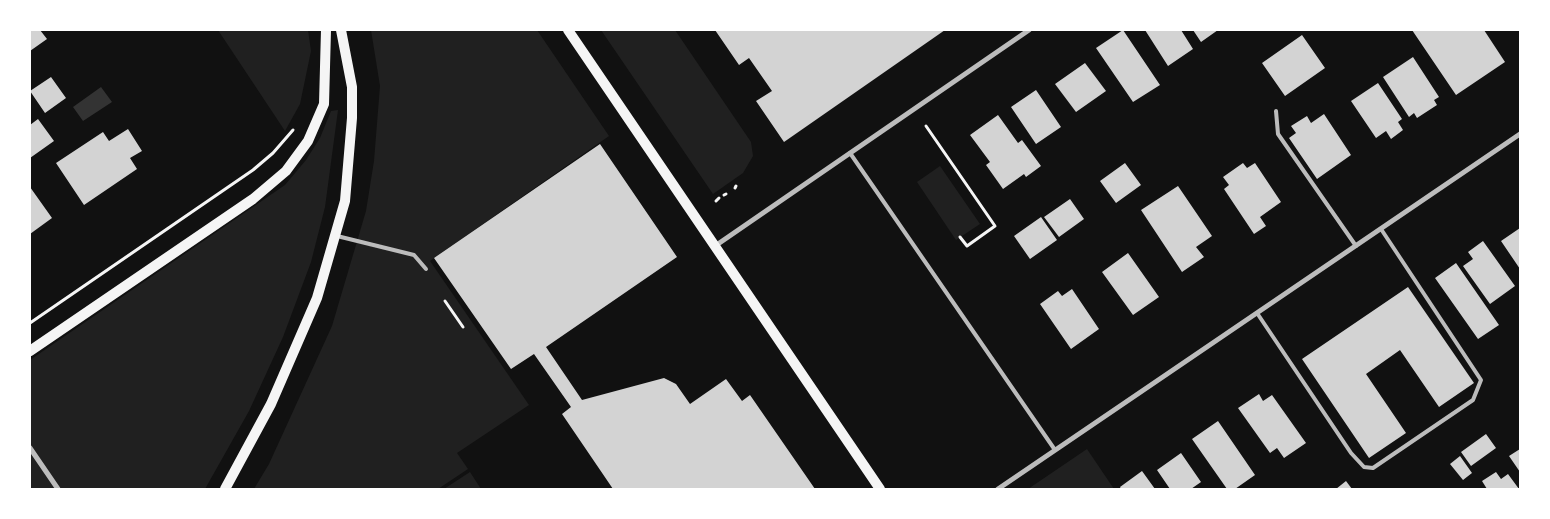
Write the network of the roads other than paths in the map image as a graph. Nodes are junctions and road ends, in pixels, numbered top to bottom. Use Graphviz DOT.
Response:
graph roads {
  1 [pos="326,30"];
  2 [pos="341,30"];
  3 [pos="568,30"];
  4 [pos="1029,30"];
  5 [pos="1276,111"];
  6 [pos="1520,134"];
  7 [pos="850,153"];
  8 [pos="1381,228"];
  9 [pos="335,236"];
  10 [pos="715,246"];
  11 [pos="1356,246"];
  12 [pos="426,269"];
  13 [pos="1257,313"];
  14 [pos="30,351"];
  15 [pos="30,448"];
  16 [pos="1055,450"];
  17 [pos="58,489"];
  18 [pos="225,489"];
  19 [pos="880,489"];
  20 [pos="998,489"];
  1 -- 14 [label="main road"];
  2 -- 9 [label="main road"];
  3 -- 10 [label="main road"];
  4 -- 7 [label="street"];
  5 -- 11 [label="lane"];
  6 -- 8 [label="street"];
  7 -- 10 [label="street"];
  7 -- 16 [label="lane"];
  8 -- 11 [label="street"];
  8 -- 13 [label="lane"];
  9 -- 12 [label="lane"];
  9 -- 18 [label="main road"];
  10 -- 19 [label="main road"];
  11 -- 13 [label="street"];
  13 -- 16 [label="street"];
  15 -- 17 [label="street"];
  16 -- 20 [label="street"];
}
